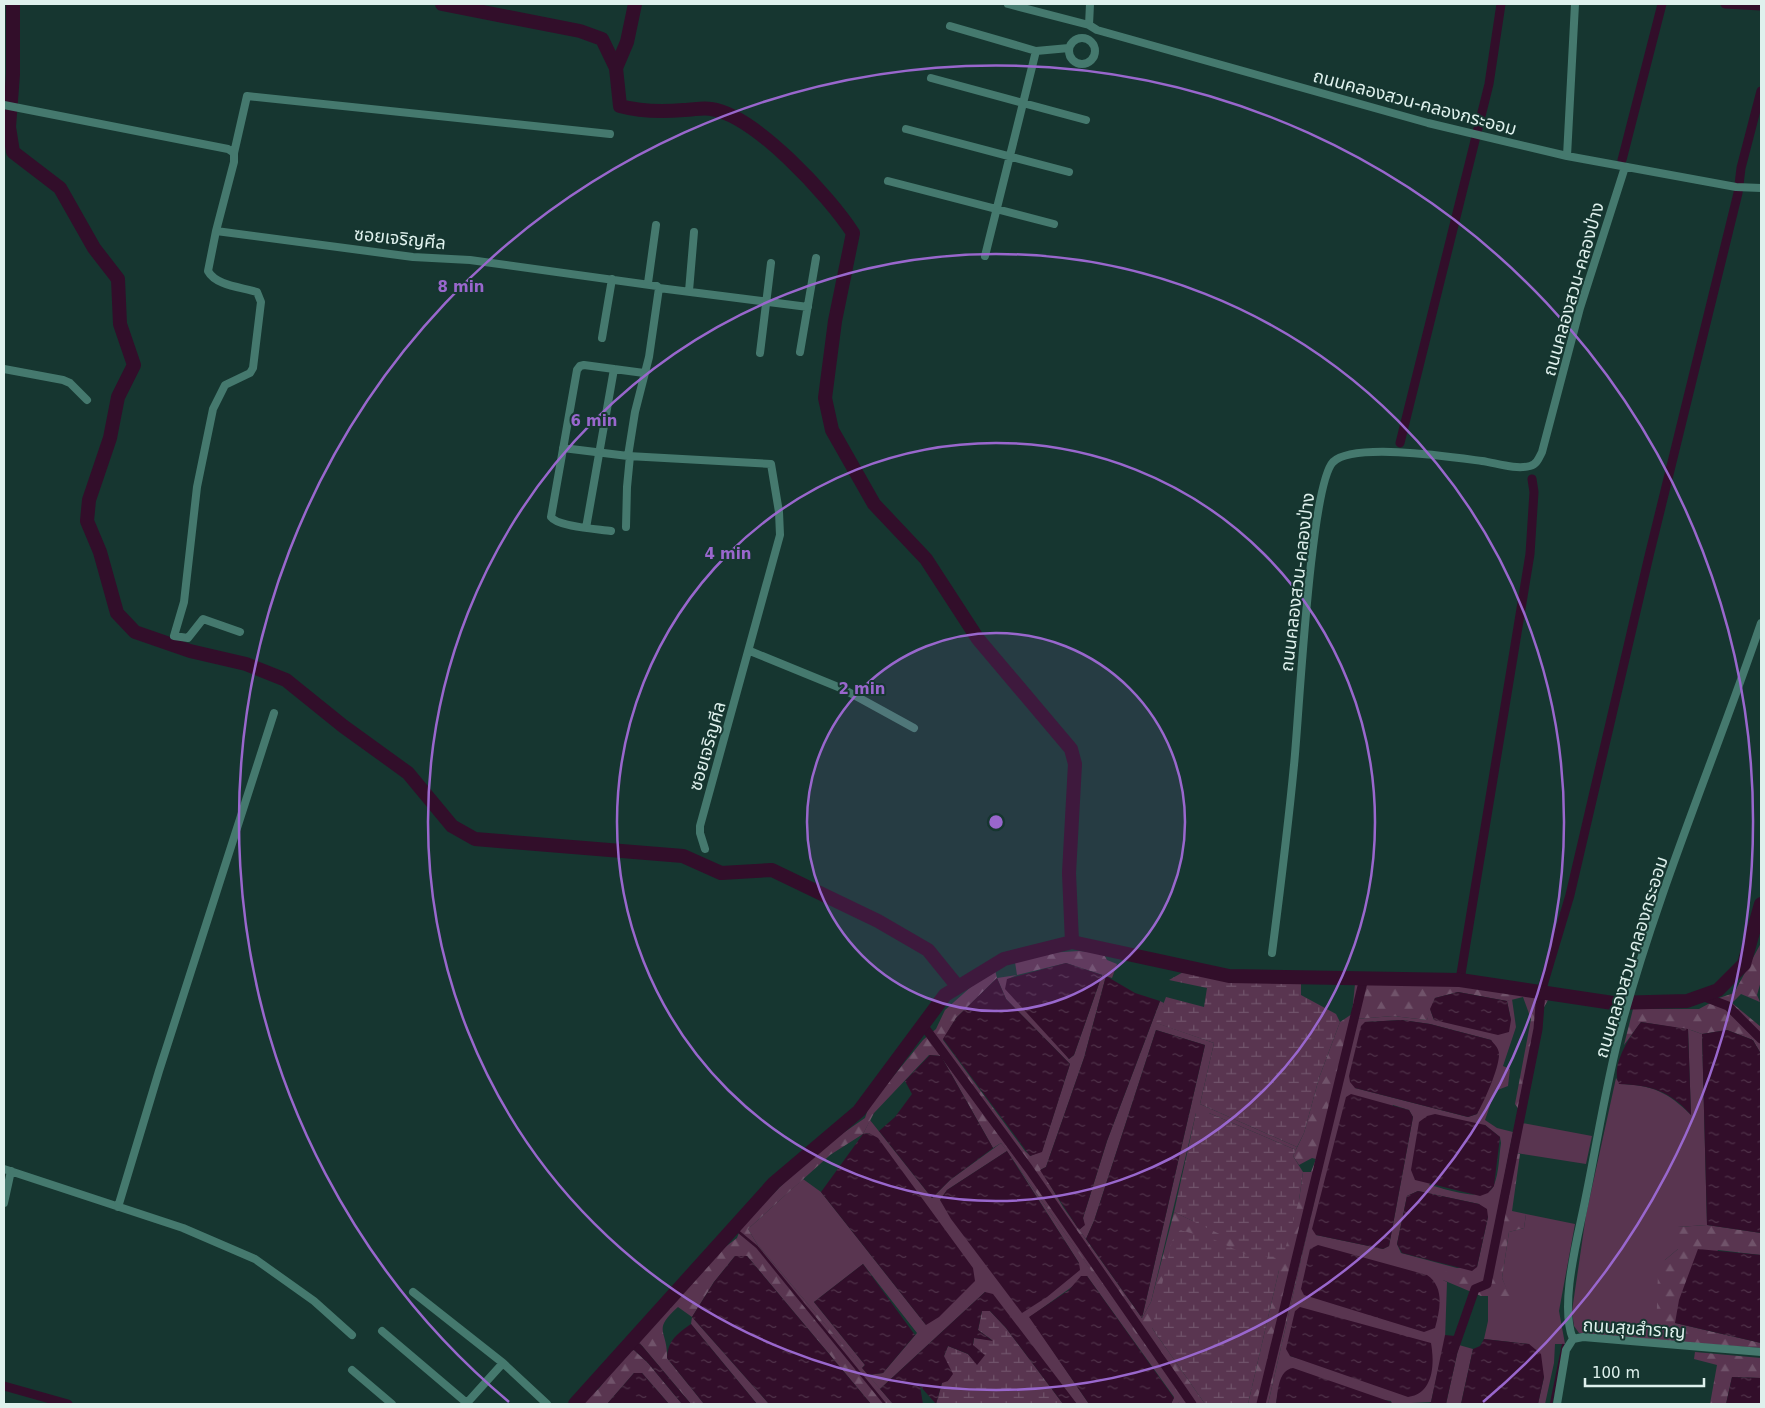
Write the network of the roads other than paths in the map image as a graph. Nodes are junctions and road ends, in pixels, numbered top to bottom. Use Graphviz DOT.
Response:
graph roads {
  1 [pos="1008,4"];
  2 [pos="1090,4"];
  3 [pos="1575,4"];
  4 [pos="950,26"];
  5 [pos="1091,26"];
  6 [pos="1086,38"];
  7 [pos="1069,48"];
  8 [pos="1036,51"];
  9 [pos="931,78"];
  10 [pos="1022,103"];
  11 [pos="9,107"];
  12 [pos="1086,120"];
  13 [pos="906,130"];
  14 [pos="610,134"];
  15 [pos="234,153"];
  16 [pos="1009,156"];
  17 [pos="1567,156"];
  18 [pos="1625,167"];
  19 [pos="1070,172"];
  20 [pos="888,181"];
  21 [pos="1761,188"];
  22 [pos="996,208"];
  23 [pos="1054,224"];
  24 [pos="656,225"];
  25 [pos="216,231"];
  26 [pos="694,232"];
  27 [pos="985,256"];
  28 [pos="816,258"];
  29 [pos="770,263"];
  30 [pos="612,279"];
  31 [pos="648,283"];
  32 [pos="659,288"];
  33 [pos="689,291"];
  34 [pos="767,300"];
  35 [pos="808,307"];
  36 [pos="602,338"];
  37 [pos="800,352"];
  38 [pos="760,353"];
  39 [pos="4,369"];
  40 [pos="614,369"];
  41 [pos="644,373"];
  42 [pos="87,400"];
  43 [pos="563,448"];
  44 [pos="599,453"];
  45 [pos="629,456"];
  46 [pos="626,527"];
  47 [pos="586,528"];
  48 [pos="611,531"];
  49 [pos="1761,624"];
  50 [pos="240,632"];
  51 [pos="750,651"];
  52 [pos="274,712"];
  53 [pos="914,728"];
  54 [pos="705,849"];
  55 [pos="1272,953"];
  56 [pos="8,1170"];
  57 [pos="4,1203"];
  58 [pos="118,1206"];
  59 [pos="413,1292"];
  60 [pos="382,1331"];
  61 [pos="352,1335"];
  62 [pos="1573,1339"];
  63 [pos="1761,1352"];
  64 [pos="502,1363"];
  65 [pos="352,1370"];
  66 [pos="392,1404"];
  67 [pos="467,1404"];
  68 [pos="547,1404"];
  69 [pos="1557,1404"];
  1 -- 5 [label="street, ถนนคลองสวน-คลองกระออม"];
  2 -- 5 [label="street"];
  3 -- 17 [label="street"];
  4 -- 8 [label="street"];
  5 -- 6 [label="street"];
  5 -- 17 [label="street, ถนนคลองสวน-คลองกระออม"];
  6 -- 7 [label="street"];
  6 -- 7 [label="street"];
  7 -- 8 [label="street"];
  8 -- 10 [label="street"];
  9 -- 10 [label="street"];
  10 -- 12 [label="street"];
  10 -- 16 [label="street"];
  11 -- 15 [label="street"];
  13 -- 16 [label="street"];
  14 -- 15 [label="street"];
  15 -- 25 [label="street"];
  16 -- 19 [label="street"];
  16 -- 22 [label="street"];
  17 -- 18 [label="street, ถนนคลองสวน-คลองกระออม"];
  18 -- 21 [label="street, ถนนคลองสวน-คลองกระออม"];
  18 -- 55 [label="street, ถนนคลองสวน-คลองป่าง"];
  20 -- 22 [label="street"];
  22 -- 23 [label="street"];
  22 -- 27 [label="street"];
  24 -- 31 [label="street"];
  25 -- 30 [label="street, ซอยเจริญศีล"];
  25 -- 50 [label="street"];
  26 -- 33 [label="street"];
  28 -- 35 [label="street"];
  29 -- 34 [label="street"];
  30 -- 31 [label="street, ซอยเจริญศีล"];
  30 -- 36 [label="street"];
  31 -- 32 [label="street, ซอยเจริญศีล"];
  32 -- 33 [label="street, ซอยเจริญศีล"];
  32 -- 41 [label="street"];
  33 -- 34 [label="street, ซอยเจริญศีล"];
  34 -- 35 [label="street, ซอยเจริญศีล"];
  34 -- 38 [label="street"];
  35 -- 37 [label="street"];
  39 -- 42 [label="street"];
  40 -- 41 [label="street"];
  40 -- 43 [label="street"];
  40 -- 44 [label="street"];
  41 -- 45 [label="street"];
  43 -- 44 [label="street"];
  43 -- 47 [label="street"];
  44 -- 45 [label="street"];
  44 -- 47 [label="street"];
  45 -- 46 [label="street"];
  45 -- 51 [label="street, ซอยเจริญศีล"];
  47 -- 48 [label="street"];
  49 -- 62 [label="street, ถนนคลองสวน-คลองกระออม"];
  51 -- 53 [label="street"];
  51 -- 54 [label="street, ซอยเจริญศีล"];
  52 -- 58 [label="street"];
  56 -- 57 [label="street"];
  56 -- 58 [label="street"];
  58 -- 61 [label="street"];
  59 -- 64 [label="street"];
  60 -- 67 [label="street"];
  62 -- 63 [label="street, ถนนสุขสำราญ"];
  62 -- 69 [label="street, ถนนสุขสำราญ"];
  64 -- 67 [label="street"];
  64 -- 68 [label="street"];
  65 -- 66 [label="street"];
}
